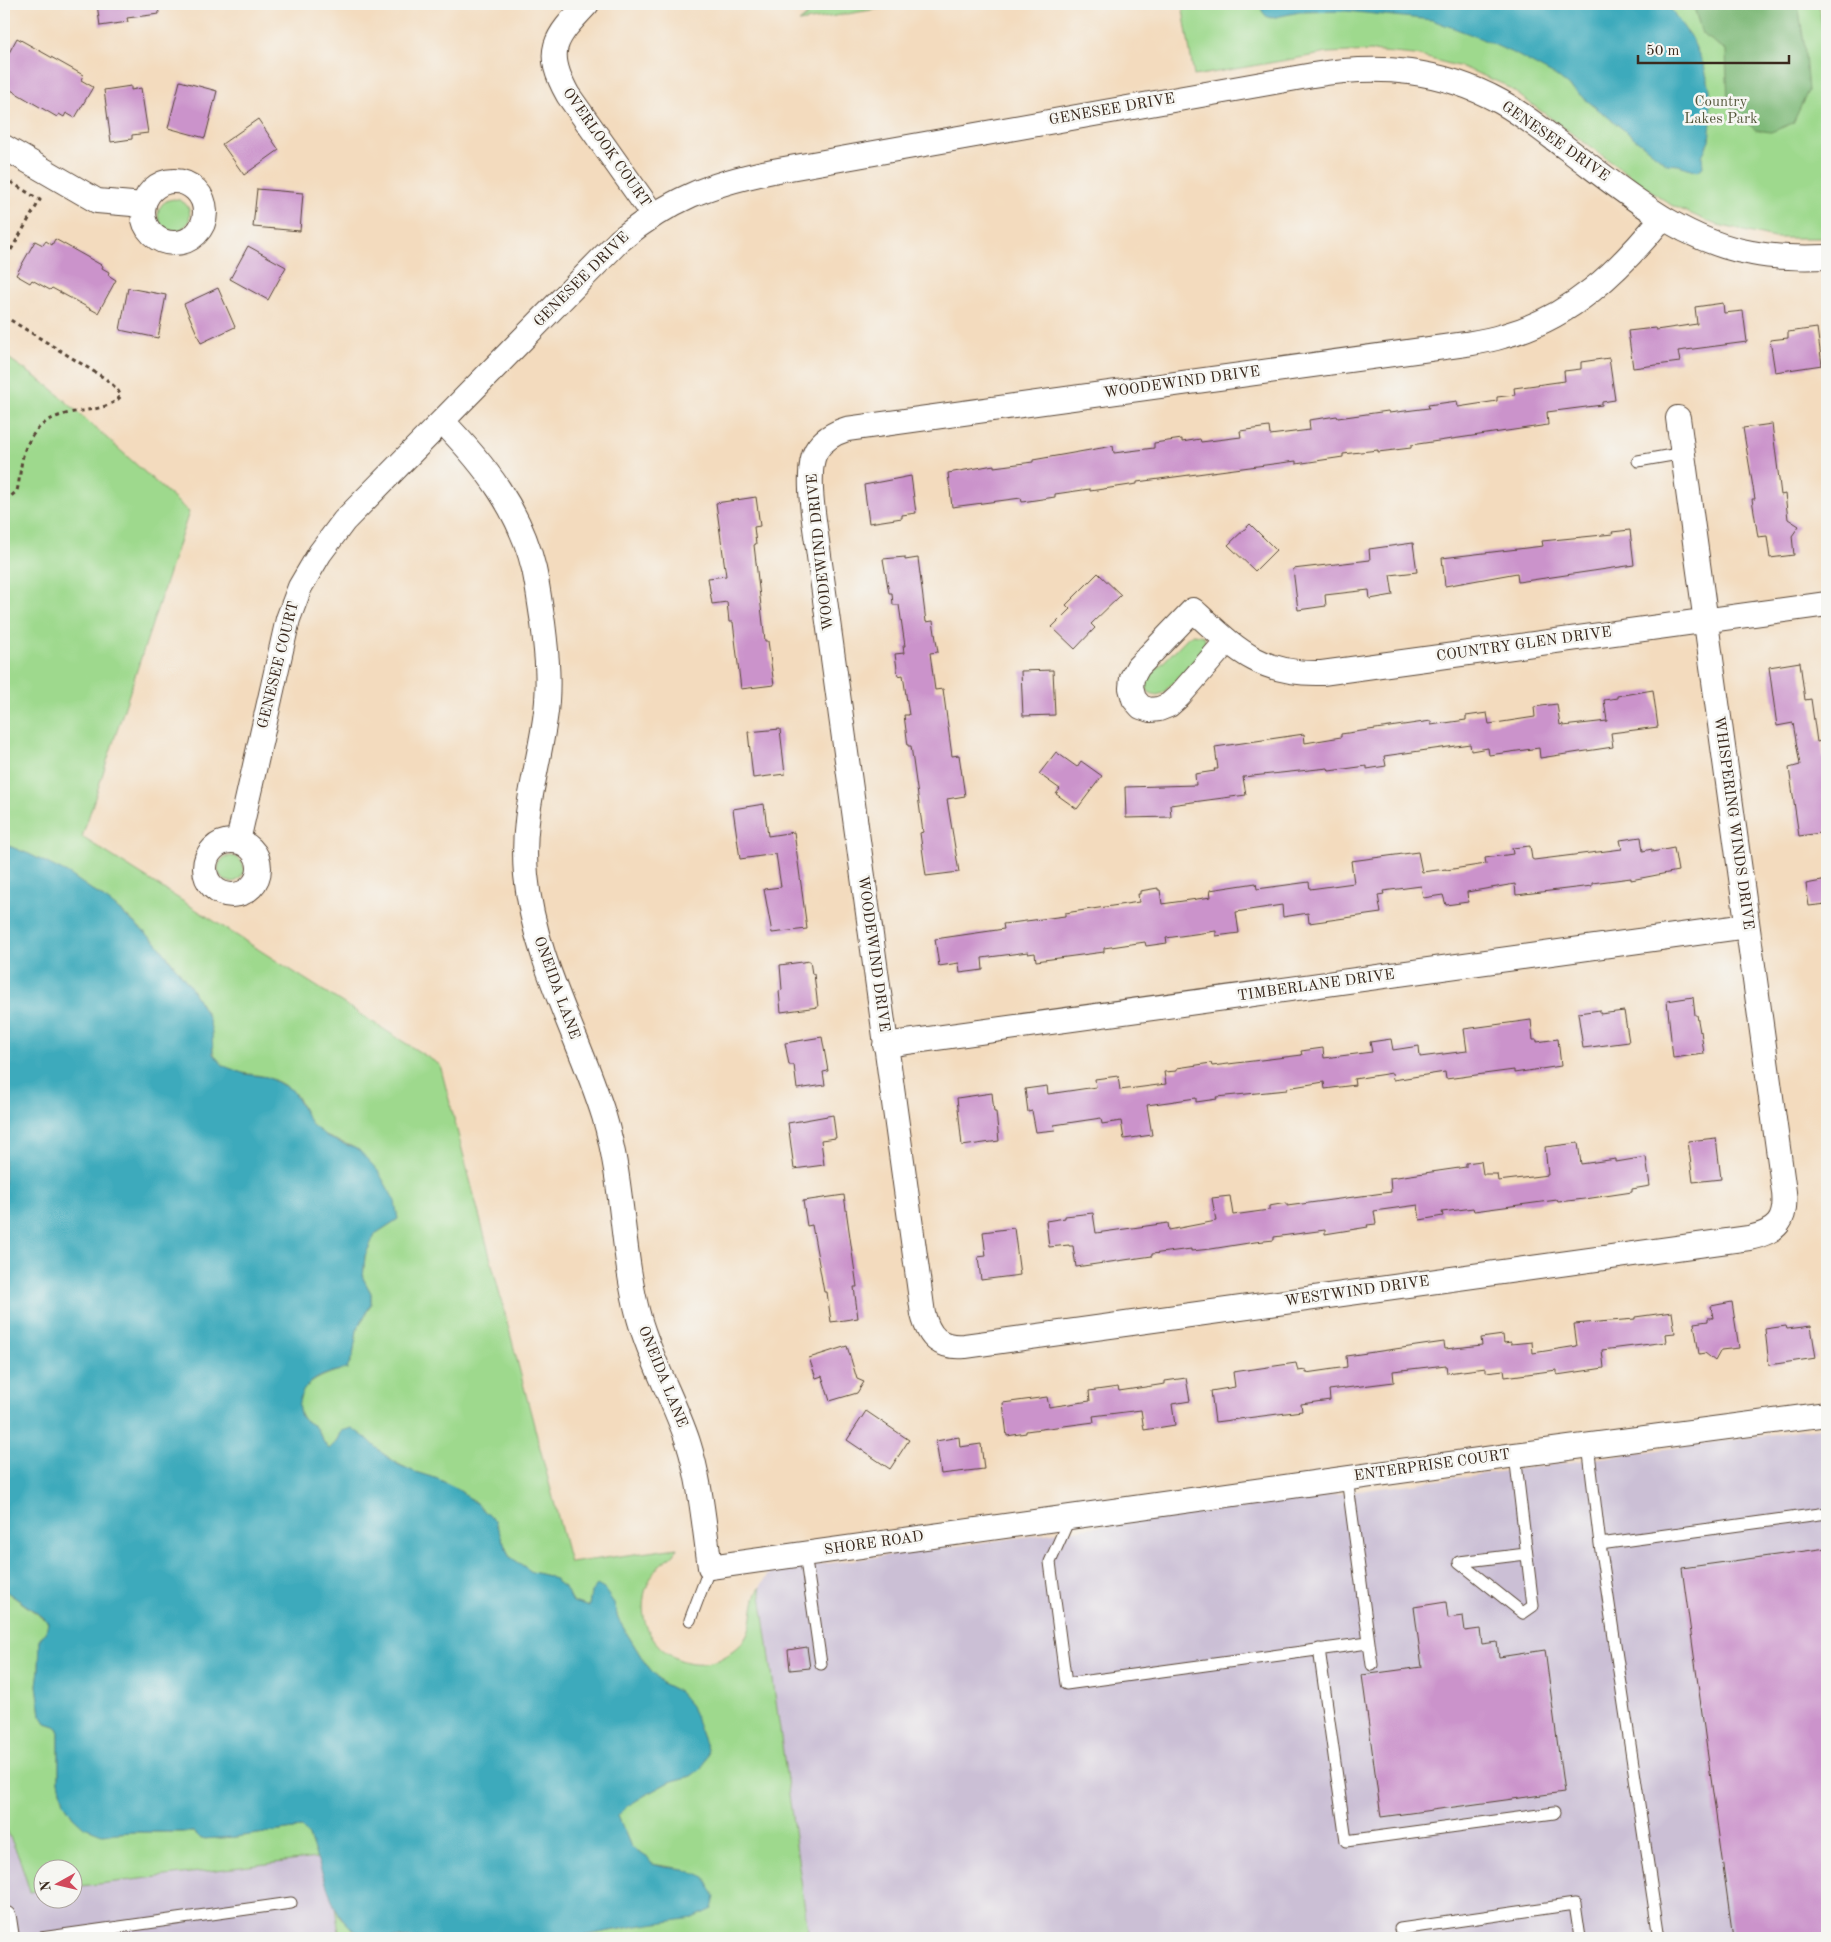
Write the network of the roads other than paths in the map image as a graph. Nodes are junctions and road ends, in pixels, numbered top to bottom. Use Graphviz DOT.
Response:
graph roads {
  1 [pos="588,4"];
  2 [pos="4,147"];
  3 [pos="144,205"];
  4 [pos="653,215"];
  5 [pos="1662,218"];
  6 [pos="1827,257"];
  7 [pos="1678,418"];
  8 [pos="443,422"];
  9 [pos="1684,452"];
  10 [pos="1638,460"];
  11 [pos="1827,604"];
  12 [pos="1705,620"];
  13 [pos="1227,641"];
  14 [pos="238,840"];
  15 [pos="1747,926"];
  16 [pos="885,1045"];
  17 [pos="1777,1226"];
  18 [pos="935,1339"];
  19 [pos="1827,1414"];
  20 [pos="1588,1445"];
  21 [pos="1515,1455"];
  22 [pos="1347,1478"];
  23 [pos="1827,1512"];
  24 [pos="1070,1517"];
  25 [pos="1038,1522"];
  26 [pos="1600,1544"];
  27 [pos="805,1554"];
  28 [pos="1526,1554"];
  29 [pos="710,1567"];
  30 [pos="690,1620"];
  31 [pos="1368,1643"];
  32 [pos="1319,1650"];
  33 [pos="821,1664"];
  34 [pos="1372,1665"];
  35 [pos="1554,1813"];
  36 [pos="291,1903"];
  37 [pos="4,1918"];
  38 [pos="1400,1929"];
  39 [pos="7,1938"];
  40 [pos="41,1938"];
  41 [pos="1580,1938"];
  42 [pos="1659,1938"];
  1 -- 4 [label="street, OVERLOOK COURT"];
  2 -- 3 [label="street"];
  4 -- 5 [label="street, GENESEE DRIVE"];
  4 -- 8 [label="street, GENESEE DRIVE"];
  5 -- 6 [label="street, GENESEE DRIVE"];
  5 -- 16 [label="street, WOODEWIND DRIVE"];
  7 -- 9 [label="street, WHISPERING WINDS DRIVE"];
  8 -- 14 [label="street, GENESEE COURT"];
  8 -- 29 [label="street, ONEIDA LANE"];
  9 -- 10 [label="lane"];
  9 -- 12 [label="street, WHISPERING WINDS DRIVE"];
  11 -- 12 [label="street, COUNTRY GLEN DRIVE"];
  12 -- 13 [label="street, COUNTRY GLEN DRIVE"];
  12 -- 15 [label="street, WHISPERING WINDS DRIVE"];
  15 -- 16 [label="street, TIMBERLANE DRIVE"];
  15 -- 17 [label="street, WHISPERING WINDS DRIVE"];
  16 -- 18 [label="street, WOODEWIND DRIVE"];
  17 -- 18 [label="street, WESTWIND DRIVE"];
  19 -- 20 [label="street, ENTERPRISE COURT"];
  20 -- 21 [label="street, ENTERPRISE COURT"];
  20 -- 26 [label="lane"];
  21 -- 22 [label="street, ENTERPRISE COURT"];
  21 -- 28 [label="lane"];
  22 -- 24 [label="street, ENTERPRISE COURT"];
  22 -- 31 [label="lane"];
  23 -- 26 [label="lane"];
  24 -- 25 [label="street, ENTERPRISE COURT"];
  24 -- 32 [label="lane"];
  25 -- 27 [label="street, SHORE ROAD"];
  26 -- 42 [label="lane"];
  27 -- 29 [label="street, SHORE ROAD"];
  27 -- 33 [label="lane"];
  28 -- 28 [label="lane"];
  29 -- 30 [label="lane"];
  31 -- 32 [label="lane"];
  31 -- 34 [label="lane"];
  32 -- 35 [label="lane"];
  36 -- 40 [label="lane"];
  37 -- 39 [label="street"];
  38 -- 41 [label="lane"];
}
